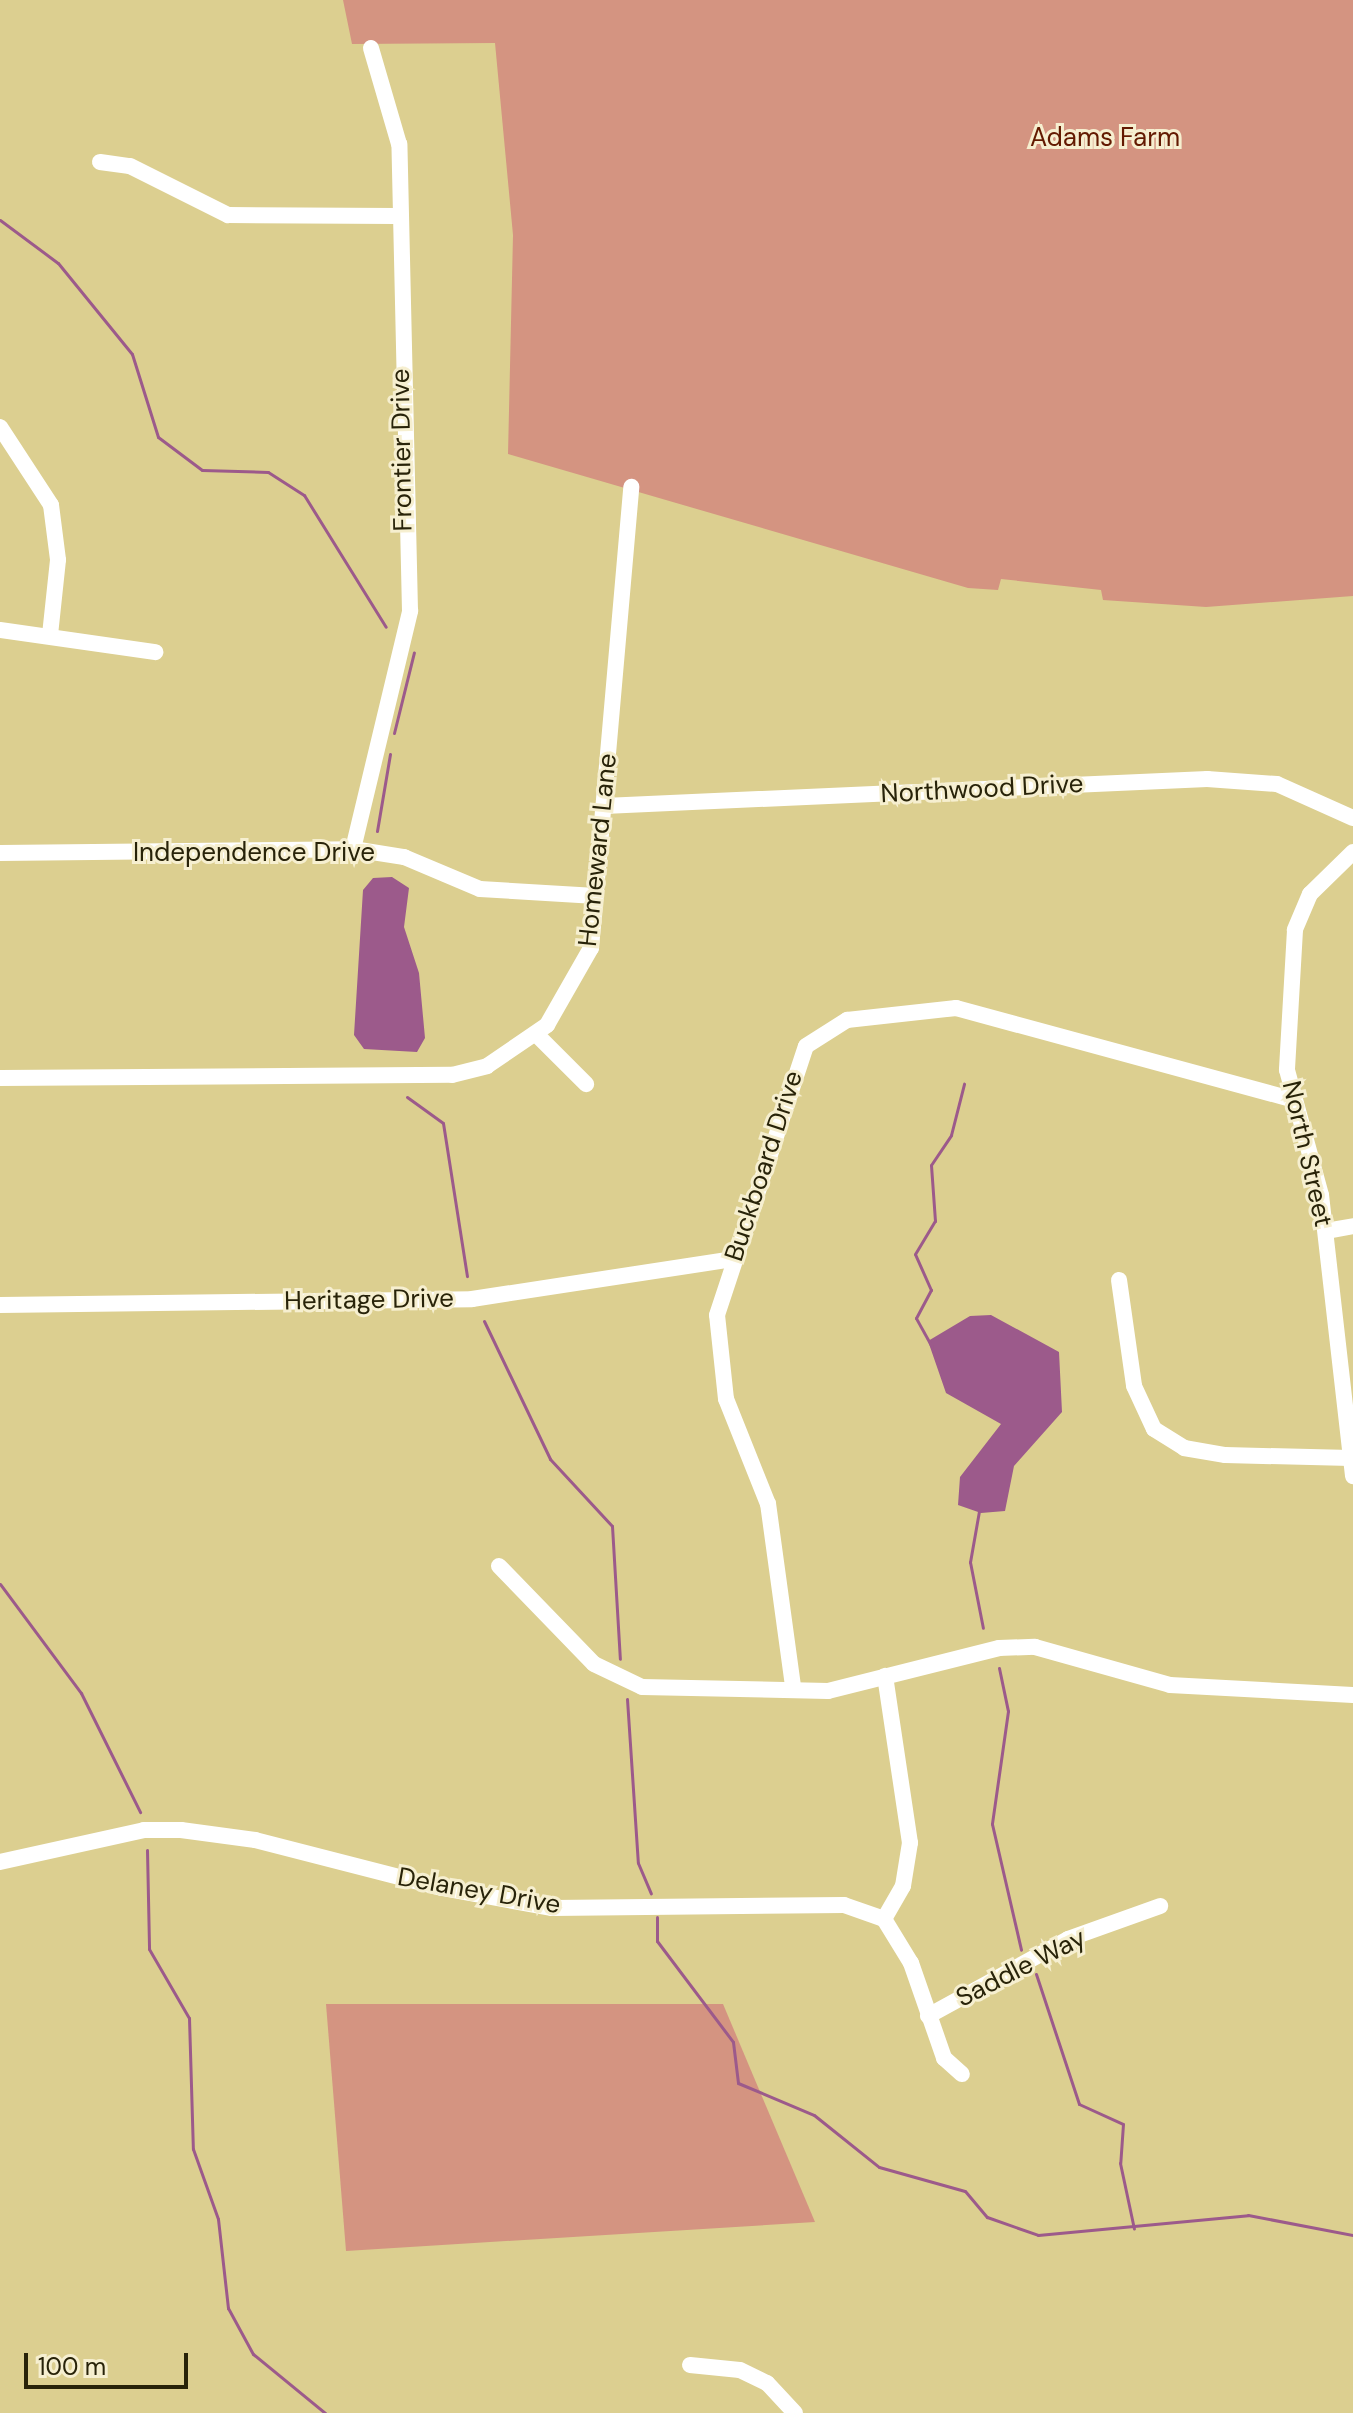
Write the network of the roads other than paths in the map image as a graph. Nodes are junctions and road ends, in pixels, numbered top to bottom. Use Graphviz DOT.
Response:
graph roads {
  1 [pos="371,48"];
  2 [pos="100,162"];
  3 [pos="397,216"];
  4 [pos="0,427"];
  5 [pos="631,487"];
  6 [pos="0,630"];
  7 [pos="50,635"];
  8 [pos="155,652"];
  9 [pos="604,806"];
  10 [pos="1353,818"];
  11 [pos="353,849"];
  12 [pos="1353,852"];
  13 [pos="0,853"];
  14 [pos="596,896"];
  15 [pos="536,1034"];
  16 [pos="0,1078"];
  17 [pos="586,1084"];
  18 [pos="1291,1099"];
  19 [pos="1353,1226"];
  20 [pos="1326,1231"];
  21 [pos="734,1259"];
  22 [pos="1119,1280"];
  23 [pos="0,1305"];
  24 [pos="1351,1458"];
  25 [pos="1353,1476"];
  26 [pos="499,1566"];
  27 [pos="885,1676"];
  28 [pos="793,1686"];
  29 [pos="1353,1695"];
  30 [pos="0,1862"];
  31 [pos="1160,1906"];
  32 [pos="884,1919"];
  33 [pos="928,2016"];
  34 [pos="962,2074"];
  35 [pos="690,2365"];
  36 [pos="795,2413"];
  1 -- 3 [label="street, Frontier Drive"];
  2 -- 3 [label="street"];
  3 -- 11 [label="street, Frontier Drive"];
  4 -- 7 [label="street"];
  5 -- 9 [label="street, Homeward Lane"];
  6 -- 7 [label="street"];
  7 -- 8 [label="street"];
  9 -- 10 [label="street, Northwood Drive"];
  9 -- 14 [label="street, Homeward Lane"];
  11 -- 13 [label="street, Independence Drive"];
  11 -- 14 [label="street, Independence Drive"];
  12 -- 18 [label="street, North Street"];
  14 -- 15 [label="street, Homeward Lane"];
  15 -- 16 [label="street, Homeward Lane"];
  15 -- 17 [label="street"];
  18 -- 20 [label="street, North Street"];
  18 -- 21 [label="street, Buckboard Drive"];
  19 -- 20 [label="street"];
  20 -- 24 [label="street, North Street"];
  21 -- 23 [label="street, Heritage Drive"];
  21 -- 28 [label="street, Buckboard Drive"];
  22 -- 24 [label="street"];
  24 -- 25 [label="street, North Street"];
  26 -- 28 [label="street"];
  27 -- 28 [label="street"];
  27 -- 29 [label="street"];
  27 -- 32 [label="street"];
  30 -- 32 [label="street, Delaney Drive"];
  31 -- 33 [label="street, Saddle Way"];
  32 -- 33 [label="street"];
  33 -- 34 [label="street"];
  35 -- 36 [label="street"];
}
